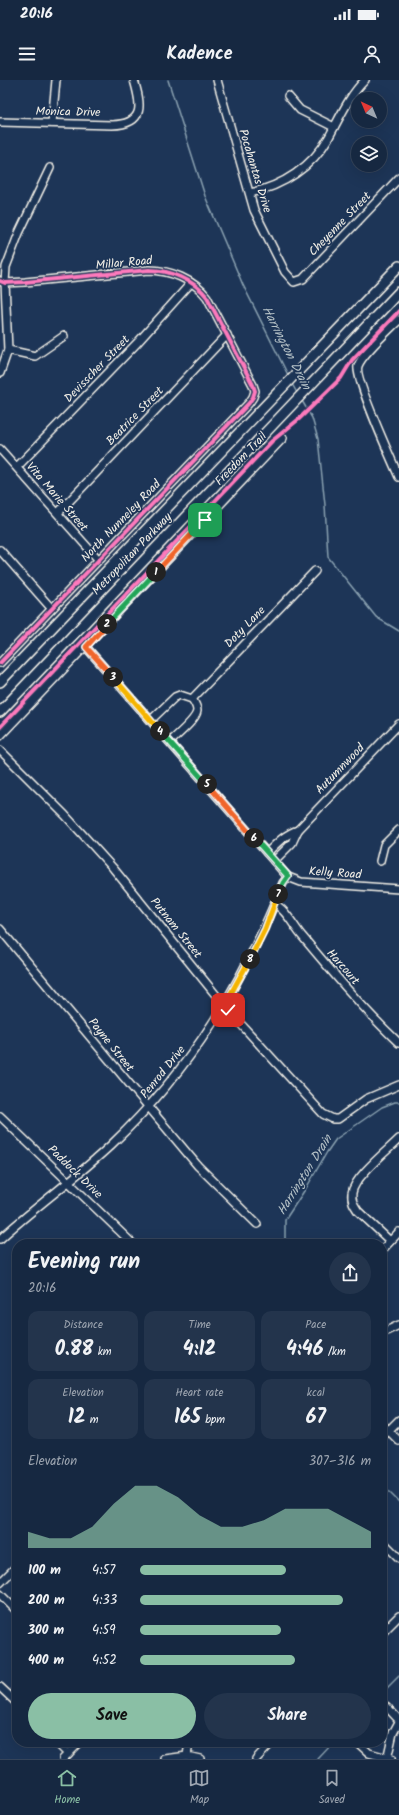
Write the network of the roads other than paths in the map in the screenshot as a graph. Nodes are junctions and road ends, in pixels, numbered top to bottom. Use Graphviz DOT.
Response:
graph roads {
  1 [pos="56,80"];
  2 [pos="134,80"];
  3 [pos="217,80"];
  4 [pos="365,80"];
  5 [pos="288,96"];
  6 [pos="0,122"];
  7 [pos="52,123"];
  8 [pos="334,127"];
  9 [pos="50,168"];
  10 [pos="399,178"];
  11 [pos="250,193"];
  12 [pos="399,266"];
  13 [pos="2,282"];
  14 [pos="296,282"];
  15 [pos="191,283"];
  16 [pos="399,292"];
  17 [pos="399,320"];
  18 [pos="227,335"];
  19 [pos="64,336"];
  20 [pos="8,350"];
  21 [pos="0,373"];
  22 [pos="255,391"];
  23 [pos="283,438"];
  24 [pos="0,449"];
  25 [pos="17,467"];
  26 [pos="399,477"];
  27 [pos="58,513"];
  28 [pos="0,550"];
  29 [pos="98,559"];
  30 [pos="315,571"];
  31 [pos="51,608"];
  32 [pos="86,647"];
  33 [pos="0,663"];
  34 [pos="0,682"];
  35 [pos="192,699"];
  36 [pos="0,712"];
  37 [pos="151,720"];
  38 [pos="399,724"];
  39 [pos="0,736"];
  40 [pos="170,742"];
  41 [pos="0,750"];
  42 [pos="298,830"];
  43 [pos="399,830"];
  44 [pos="267,853"];
  45 [pos="274,862"];
  46 [pos="380,862"];
  47 [pos="288,876"];
  48 [pos="399,889"];
  49 [pos="274,904"];
  50 [pos="0,929"];
  51 [pos="224,1006"];
  52 [pos="399,1043"];
  53 [pos="399,1085"];
  54 [pos="148,1108"];
  55 [pos="0,1116"];
  56 [pos="399,1139"];
  57 [pos="68,1181"];
  58 [pos="257,1224"];
  59 [pos="399,1232"];
  60 [pos="0,1239"];
  61 [pos="128,1239"];
  62 [pos="390,1241"];
  63 [pos="387,1244"];
  64 [pos="399,1325"];
  65 [pos="387,1331"];
  66 [pos="399,1420"];
  67 [pos="388,1431"];
  68 [pos="399,1441"];
  69 [pos="387,1546"];
  70 [pos="399,1558"];
  71 [pos="12,1571"];
  72 [pos="0,1583"];
  73 [pos="0,1594"];
  74 [pos="12,1606"];
  75 [pos="399,1616"];
  76 [pos="387,1628"];
  77 [pos="0,1687"];
  78 [pos="12,1699"];
  79 [pos="387,1707"];
  80 [pos="399,1721"];
  81 [pos="59,1747"];
  82 [pos="75,1747"];
  83 [pos="188,1747"];
  84 [pos="267,1747"];
  85 [pos="362,1747"];
  86 [pos="65,1756"];
  87 [pos="187,1756"];
  88 [pos="165,1759"];
  89 [pos="200,1759"];
  90 [pos="256,1759"];
  91 [pos="388,1759"];
  1 -- 7 [label="street"];
  2 -- 7 [label="street, Monica Drive"];
  3 -- 11 [label="street, Pocahantas Drive"];
  4 -- 8 [label="street"];
  5 -- 8 [label="street"];
  6 -- 7 [label="street, Monica Drive"];
  8 -- 11 [label="street"];
  9 -- 13 [label="street"];
  10 -- 14 [label="street, Cheyenne Street"];
  11 -- 14 [label="street, Pocahantas Drive"];
  12 -- 34 [label="main road, Metropolitan Parkway"];
  13 -- 15 [label="street, Millar Road"];
  13 -- 20 [label="street"];
  15 -- 18 [label="street, Millar Road"];
  15 -- 25 [label="street, Devisscher Street"];
  16 -- 36 [label="main road, Metropolitan Parkway"];
  17 -- 26 [label="street"];
  18 -- 22 [label="street, Millar Road"];
  18 -- 27 [label="street, Beatrice Street"];
  19 -- 20 [label="street"];
  20 -- 21 [label="street"];
  22 -- 29 [label="street, North Nunneley Road"];
  23 -- 32 [label="street"];
  24 -- 25 [label="street, Vita Marie Street"];
  25 -- 27 [label="street, Vita Marie Street"];
  27 -- 29 [label="street, Vita Marie Street"];
  28 -- 31 [label="street"];
  29 -- 31 [label="street, North Nunneley Road"];
  30 -- 35 [label="street, Doty Lane"];
  31 -- 33 [label="street, North Nunneley Road"];
  32 -- 37 [label="street, Kelly Road"];
  32 -- 39 [label="street"];
  35 -- 37 [label="street"];
  35 -- 40 [label="street"];
  37 -- 40 [label="street, Kelly Road"];
  38 -- 42 [label="street, Autumnwood"];
  40 -- 44 [label="street, Kelly Road"];
  41 -- 51 [label="street, Putnam Street"];
  42 -- 44 [label="street, Autumnwood"];
  42 -- 45 [label="street, Autumnwood"];
  43 -- 46 [label="street"];
  44 -- 45 [label="street, Kelly Road"];
  45 -- 47 [label="street, Kelly Road"];
  47 -- 48 [label="street, Kelly Road"];
  47 -- 49 [label="street, Penrod Drive"];
  49 -- 51 [label="street, Penrod Drive"];
  49 -- 52 [label="street, Harcourt"];
  50 -- 54 [label="street, Payne Street"];
  51 -- 53 [label="street, Putnam Street"];
  51 -- 54 [label="street, Penrod Drive"];
  54 -- 57 [label="street, Penrod Drive"];
  54 -- 58 [label="street, Payne Street"];
  55 -- 57 [label="street, Paddock Drive"];
  56 -- 62 [label="street"];
  57 -- 60 [label="street, Penrod Drive"];
  57 -- 61 [label="street, Paddock Drive"];
  59 -- 62 [label="street"];
  62 -- 63 [label="street"];
  64 -- 65 [label="street"];
  66 -- 67 [label="street"];
  67 -- 68 [label="street"];
  69 -- 70 [label="street"];
  71 -- 72 [label="street"];
  73 -- 74 [label="street"];
  75 -- 76 [label="street"];
  77 -- 78 [label="street"];
  79 -- 80 [label="street"];
  80 -- 91 [label="street"];
  81 -- 86 [label="street"];
  82 -- 86 [label="street"];
  83 -- 87 [label="street"];
  84 -- 90 [label="street"];
  85 -- 91 [label="street"];
  87 -- 88 [label="street"];
  87 -- 89 [label="street"];
}
